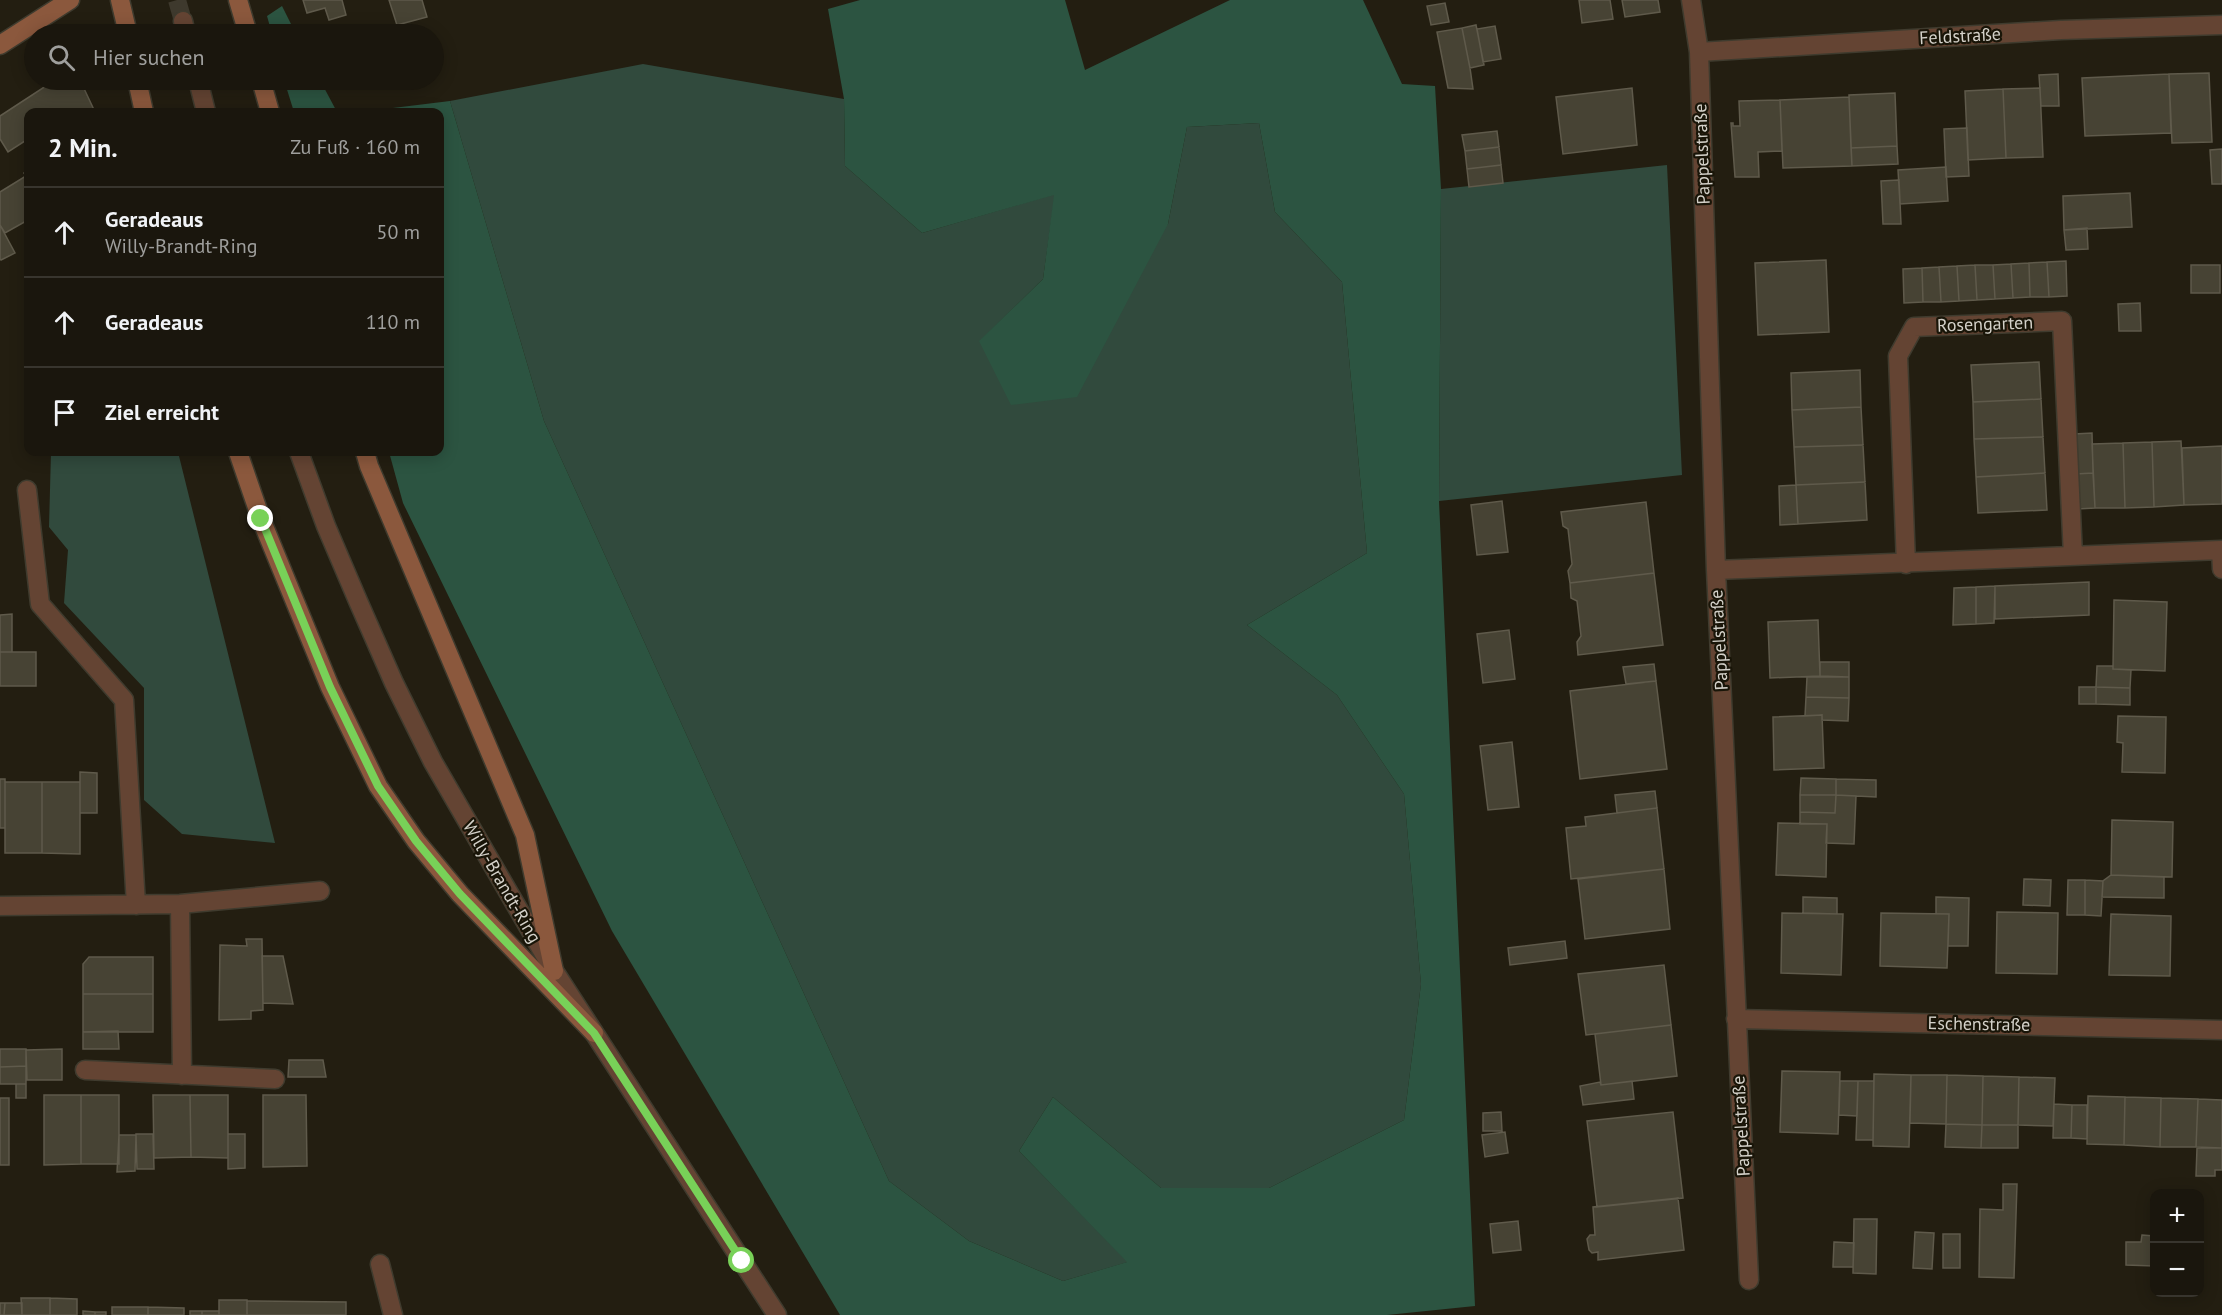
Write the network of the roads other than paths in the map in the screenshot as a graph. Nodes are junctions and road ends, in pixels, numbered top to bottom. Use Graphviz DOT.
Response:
graph roads {
  1 [pos="70,0"];
  2 [pos="120,0"];
  3 [pos="238,0"];
  4 [pos="1691,0"];
  5 [pos="33,24"];
  6 [pos="126,24"];
  7 [pos="245,24"];
  8 [pos="2222,25"];
  9 [pos="24,30"];
  10 [pos="0,45"];
  11 [pos="1699,52"];
  12 [pos="139,90"];
  13 [pos="200,90"];
  14 [pos="264,90"];
  15 [pos="143,108"];
  16 [pos="205,108"];
  17 [pos="269,108"];
  18 [pos="239,456"];
  19 [pos="300,456"];
  20 [pos="366,456"];
  21 [pos="27,490"];
  22 [pos="2221,550"];
  23 [pos="2073,556"];
  24 [pos="1906,564"];
  25 [pos="2222,569"];
  26 [pos="1716,570"];
  27 [pos="320,891"];
  28 [pos="180,904"];
  29 [pos="136,905"];
  30 [pos="0,906"];
  31 [pos="554,971"];
  32 [pos="1736,1019"];
  33 [pos="2222,1030"];
  34 [pos="594,1033"];
  35 [pos="85,1070"];
  36 [pos="182,1075"];
  37 [pos="275,1079"];
  38 [pos="380,1264"];
  39 [pos="1749,1280"];
  40 [pos="393,1315"];
  41 [pos="777,1315"];
  1 -- 5 [label="main road"];
  2 -- 6 [label="main road"];
  3 -- 7 [label="main road"];
  4 -- 11 [label="street, Pappelstraße"];
  8 -- 11 [label="street, Feldstraße"];
  9 -- 10 [label="main road"];
  11 -- 26 [label="street, Pappelstraße"];
  12 -- 15 [label="main road"];
  13 -- 16 [label="street"];
  14 -- 17 [label="main road"];
  18 -- 34 [label="main road"];
  19 -- 31 [label="street, Willy-Brandt-Ring"];
  20 -- 31 [label="main road"];
  21 -- 29 [label="street"];
  22 -- 23 [label="street"];
  22 -- 25 [label="street"];
  23 -- 24 [label="street"];
  23 -- 24 [label="street, Rosengarten"];
  24 -- 26 [label="street"];
  26 -- 32 [label="street, Pappelstraße"];
  27 -- 28 [label="street"];
  28 -- 29 [label="street"];
  28 -- 36 [label="street"];
  29 -- 30 [label="street"];
  31 -- 34 [label="street, Willy-Brandt-Ring"];
  32 -- 33 [label="street, Eschenstraße"];
  32 -- 39 [label="street, Pappelstraße"];
  34 -- 41 [label="street, Willy-Brandt-Ring"];
  35 -- 36 [label="street"];
  36 -- 37 [label="street"];
  38 -- 40 [label="street"];
}
